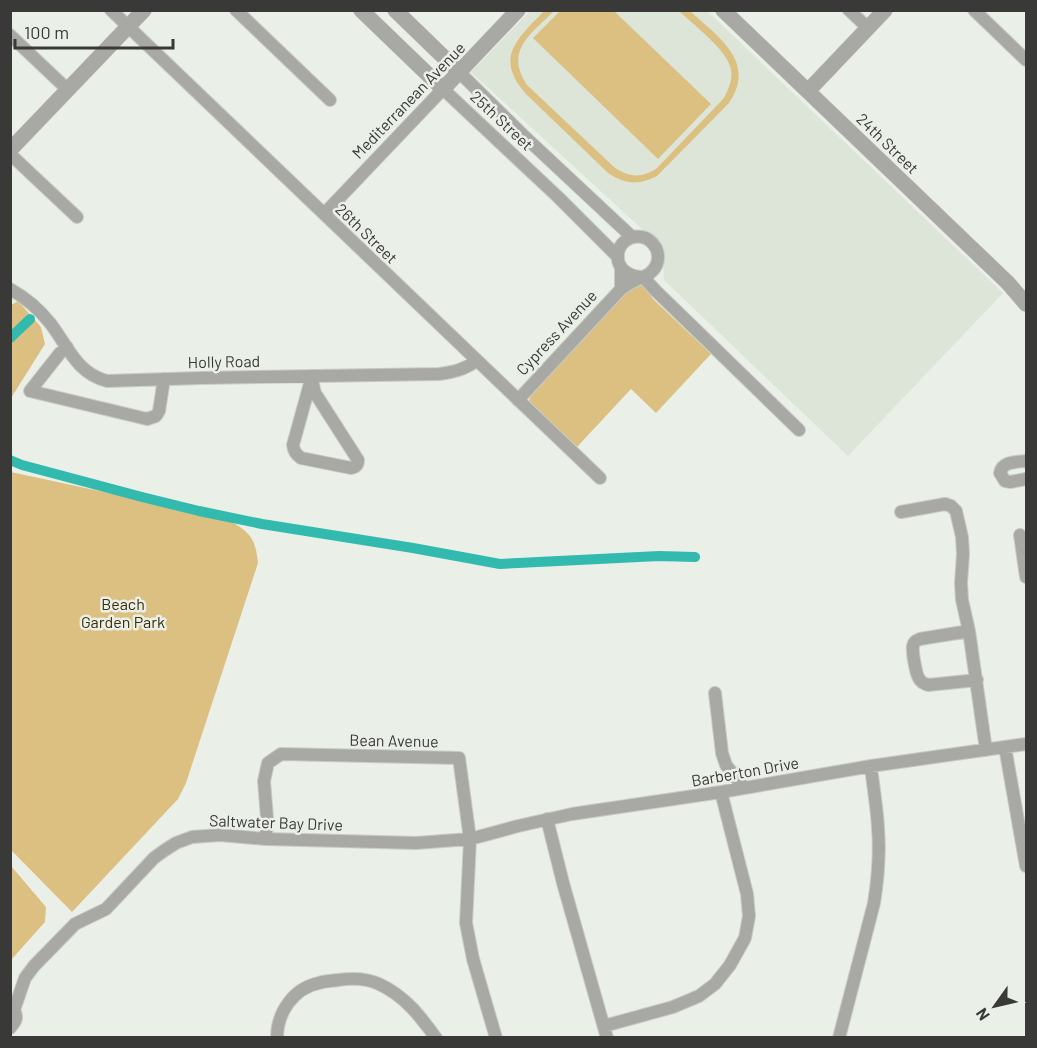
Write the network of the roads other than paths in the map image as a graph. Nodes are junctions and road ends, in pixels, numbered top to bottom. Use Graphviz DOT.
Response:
graph roads {
  1 [pos="111,10"];
  2 [pos="144,10"];
  3 [pos="236,10"];
  4 [pos="361,10"];
  5 [pos="395,10"];
  6 [pos="518,10"];
  7 [pos="723,10"];
  8 [pos="849,10"];
  9 [pos="885,10"];
  10 [pos="974,10"];
  11 [pos="128,27"];
  12 [pos="868,28"];
  13 [pos="10,35"];
  14 [pos="1026,60"];
  15 [pos="459,72"];
  16 [pos="443,89"];
  17 [pos="68,90"];
  18 [pos="808,91"];
  19 [pos="330,100"];
  20 [pos="10,152"];
  21 [pos="324,214"];
  22 [pos="77,217"];
  23 [pos="632,237"];
  24 [pos="619,263"];
  25 [pos="656,267"];
  26 [pos="642,277"];
  27 [pos="10,289"];
  28 [pos="621,289"];
  29 [pos="662,298"];
  30 [pos="1026,304"];
  31 [pos="67,347"];
  32 [pos="476,361"];
  33 [pos="312,376"];
  34 [pos="164,379"];
  35 [pos="518,400"];
  36 [pos="799,430"];
  37 [pos="1026,461"];
  38 [pos="600,478"];
  39 [pos="1026,479"];
  40 [pos="901,512"];
  41 [pos="1020,535"];
  42 [pos="1026,577"];
  43 [pos="969,631"];
  44 [pos="976,680"];
  45 [pos="715,693"];
  46 [pos="1026,744"];
  47 [pos="1005,747"];
  48 [pos="986,750"];
  49 [pos="871,766"];
  50 [pos="743,787"];
  51 [pos="721,792"];
  52 [pos="547,819"];
  53 [pos="266,839"];
  54 [pos="470,839"];
  55 [pos="1026,866"];
  56 [pos="13,1011"];
  57 [pos="10,1028"];
  58 [pos="605,1032"];
  59 [pos="277,1038"];
  60 [pos="436,1038"];
  61 [pos="496,1038"];
  62 [pos="838,1038"];
  1 -- 11 [label="street, 26th Street"];
  2 -- 11 [label="street"];
  3 -- 19 [label="street"];
  4 -- 16 [label="street, 25th Street"];
  5 -- 15 [label="street, 25th Street"];
  6 -- 15 [label="street, Mediterranean Avenue"];
  7 -- 18 [label="street, 24th Street"];
  8 -- 12 [label="street"];
  9 -- 12 [label="street"];
  10 -- 14 [label="street"];
  11 -- 17 [label="street"];
  11 -- 21 [label="street, 26th Street"];
  12 -- 18 [label="street"];
  13 -- 17 [label="street"];
  15 -- 16 [label="street, Mediterranean Avenue"];
  15 -- 23 [label="street, 25th Street"];
  16 -- 21 [label="street, Mediterranean Avenue"];
  16 -- 24 [label="street, 25th Street"];
  17 -- 20 [label="street"];
  18 -- 30 [label="street, 24th Street"];
  20 -- 22 [label="street"];
  21 -- 32 [label="street, 26th Street"];
  23 -- 24 [label="street"];
  23 -- 25 [label="street, 25th Street"];
  24 -- 26 [label="street, 25th Street"];
  24 -- 28 [label="street, Cypress Avenue"];
  25 -- 26 [label="street"];
  25 -- 29 [label="street, 25th Street"];
  26 -- 28 [label="street, Cypress Avenue"];
  26 -- 29 [label="street, 25th Street"];
  27 -- 31 [label="street, Holly Road"];
  28 -- 35 [label="street, Cypress Avenue"];
  29 -- 36 [label="street, 25th Street"];
  31 -- 34 [label="street, Holly Road"];
  31 -- 34 [label="street"];
  32 -- 33 [label="street, Holly Road"];
  32 -- 35 [label="street, 26th Street"];
  33 -- 33 [label="street"];
  33 -- 34 [label="street, Holly Road"];
  35 -- 38 [label="street, 26th Street"];
  37 -- 39 [label="street"];
  40 -- 43 [label="street"];
  41 -- 42 [label="street"];
  43 -- 44 [label="street"];
  43 -- 44 [label="street"];
  44 -- 48 [label="street"];
  45 -- 50 [label="street"];
  46 -- 47 [label="street, Barberton Drive"];
  47 -- 48 [label="street, Barberton Drive"];
  47 -- 55 [label="street"];
  48 -- 49 [label="street, Barberton Drive"];
  49 -- 50 [label="street, Barberton Drive"];
  49 -- 62 [label="street"];
  50 -- 51 [label="street, Barberton Drive"];
  51 -- 52 [label="street, Barberton Drive"];
  51 -- 58 [label="street"];
  52 -- 54 [label="street, Barberton Drive"];
  52 -- 58 [label="street"];
  53 -- 54 [label="street, Saltwater Bay Drive"];
  53 -- 54 [label="street, Bean Avenue"];
  53 -- 56 [label="street, Saltwater Bay Drive"];
  54 -- 61 [label="street, Bean Avenue"];
  56 -- 57 [label="street, Saltwater Bay Drive"];
  59 -- 60 [label="street"];
}
